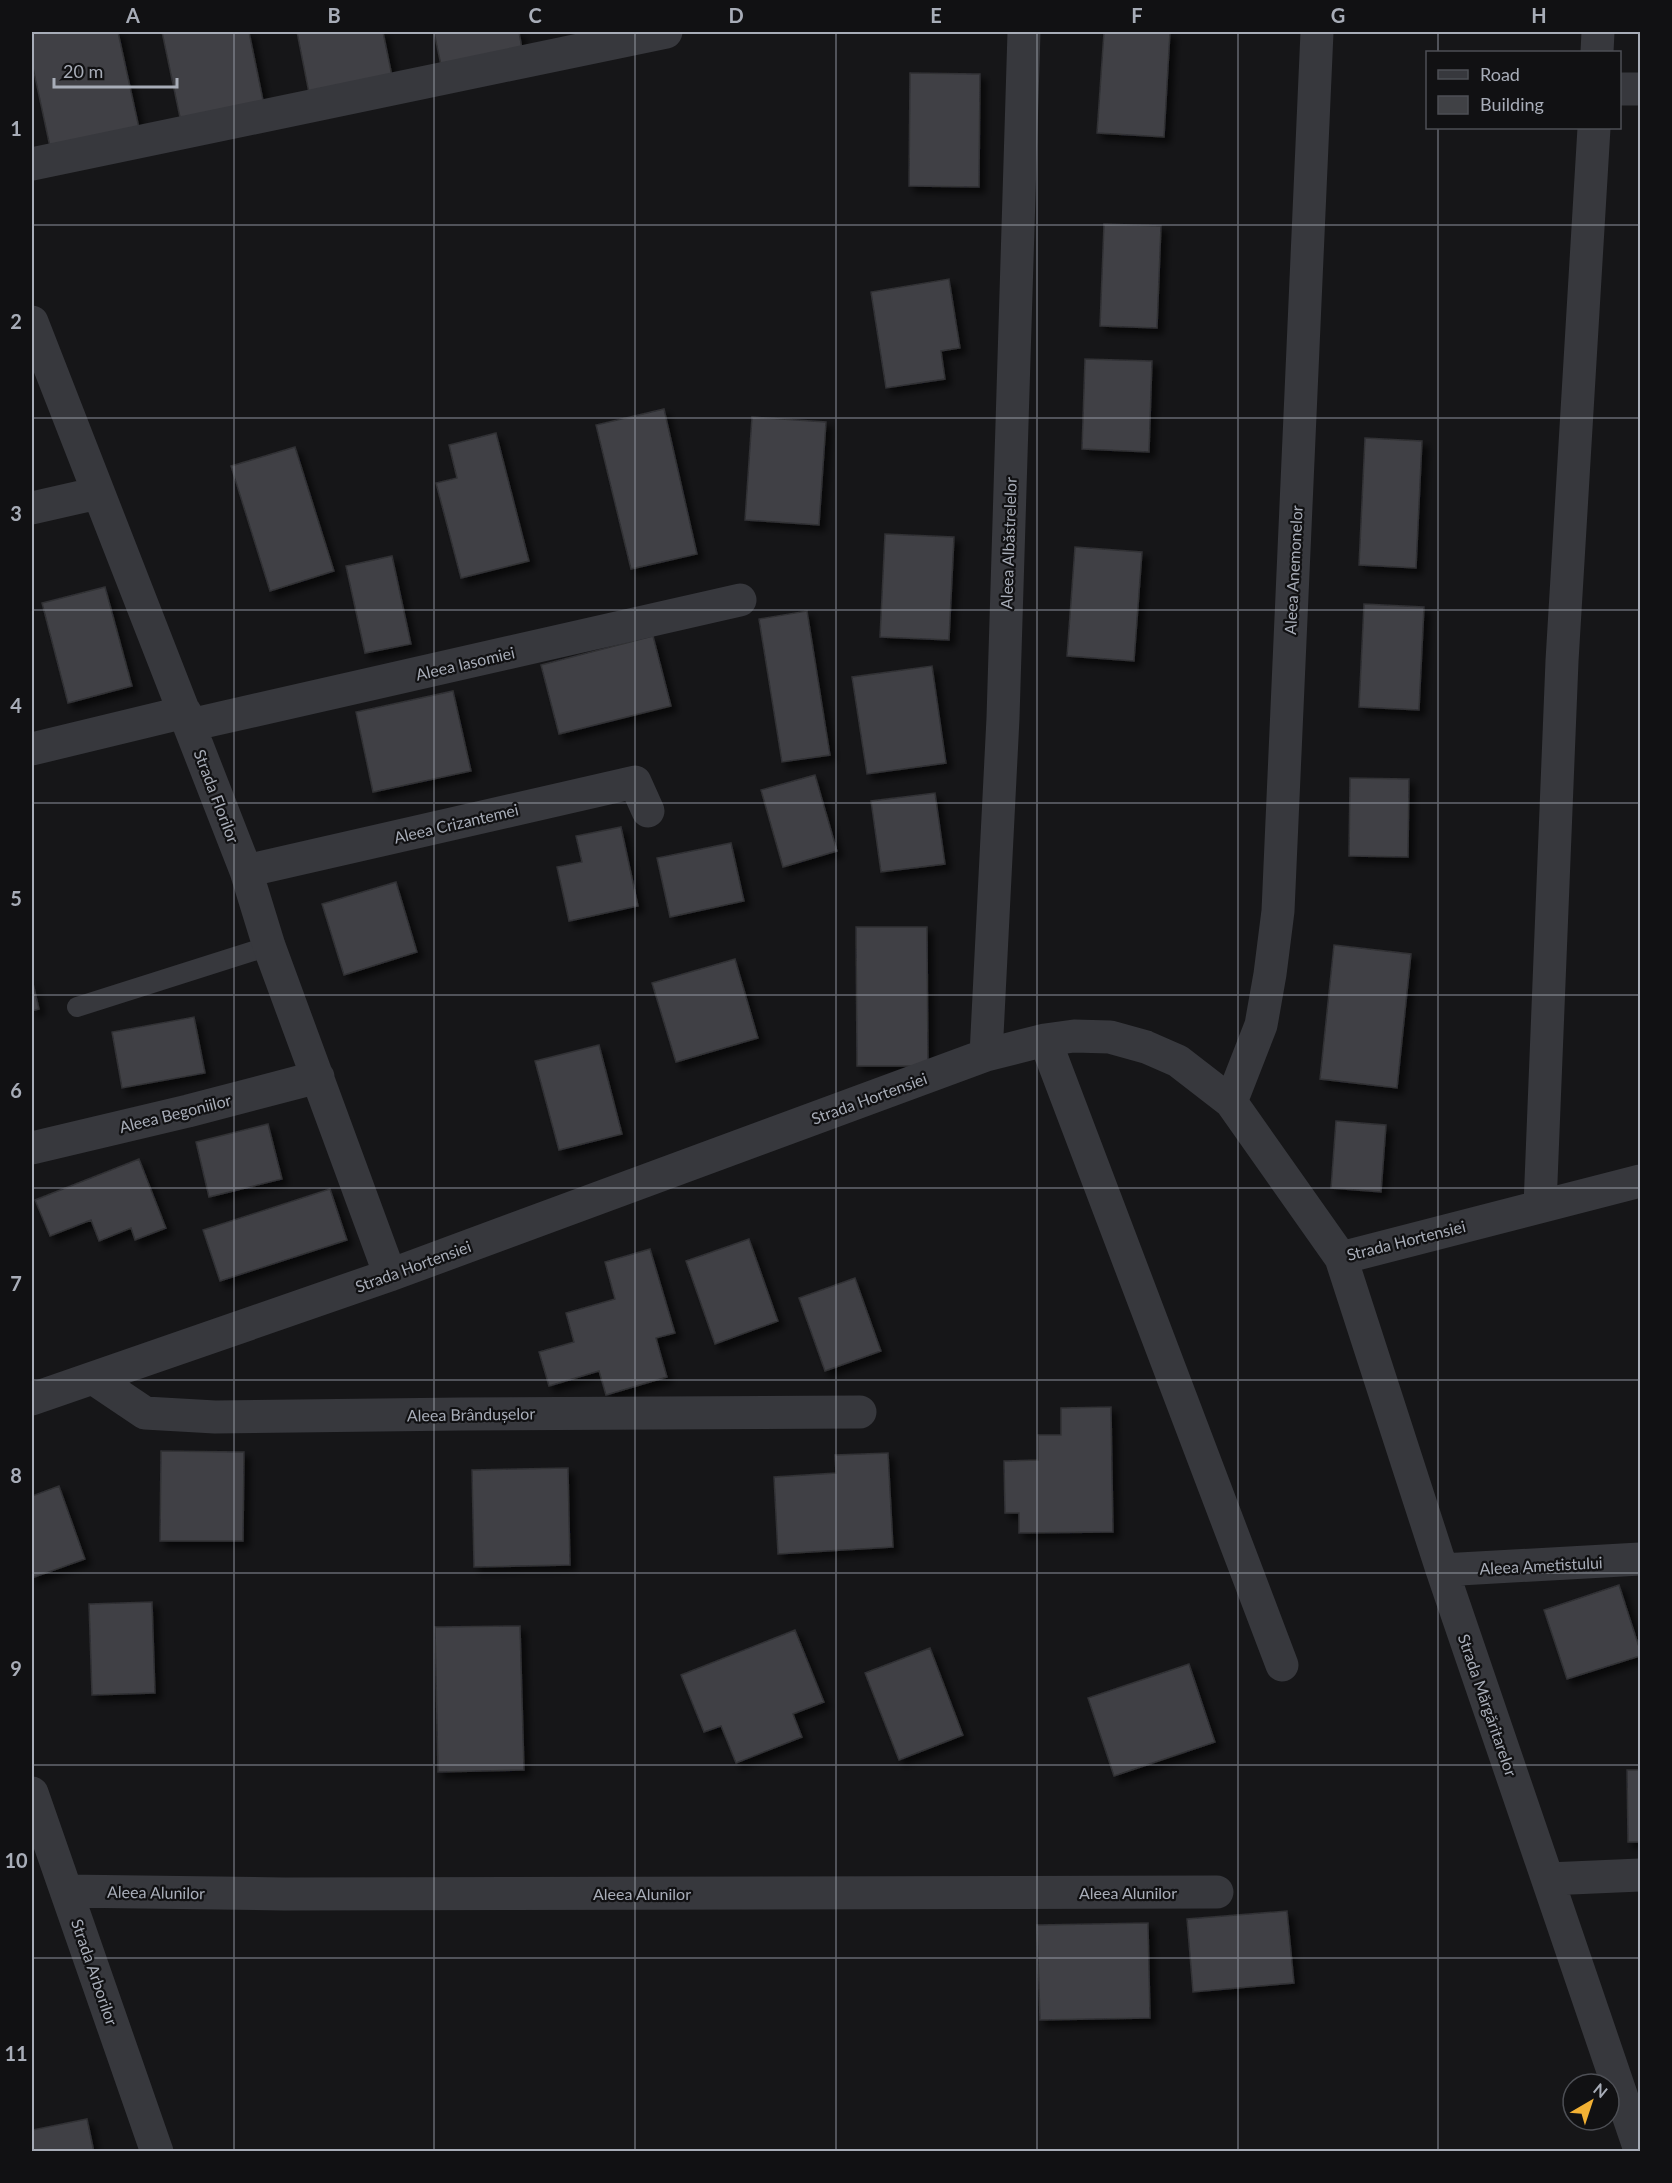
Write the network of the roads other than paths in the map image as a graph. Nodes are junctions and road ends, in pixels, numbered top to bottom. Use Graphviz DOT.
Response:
graph roads {
  1 [pos="666,32"];
  2 [pos="1024,32"];
  3 [pos="1317,32"];
  4 [pos="1598,32"];
  5 [pos="1597,51"];
  6 [pos="1621,89"];
  7 [pos="1641,89"];
  8 [pos="1594,129"];
  9 [pos="32,164"];
  10 [pos="32,322"];
  11 [pos="98,493"];
  12 [pos="32,508"];
  13 [pos="740,600"];
  14 [pos="188,718"];
  15 [pos="32,749"];
  16 [pos="648,811"];
  17 [pos="246,871"];
  18 [pos="269,946"];
  19 [pos="77,1007"];
  20 [pos="1045,1040"];
  21 [pos="986,1055"];
  22 [pos="318,1077"];
  23 [pos="1231,1102"];
  24 [pos="32,1148"];
  25 [pos="1641,1181"];
  26 [pos="1540,1206"];
  27 [pos="1341,1258"];
  28 [pos="390,1275"];
  29 [pos="93,1378"];
  30 [pos="32,1399"];
  31 [pos="860,1412"];
  32 [pos="1641,1559"];
  33 [pos="1442,1570"];
  34 [pos="1282,1665"];
  35 [pos="32,1793"];
  36 [pos="1641,1875"];
  37 [pos="1548,1879"];
  38 [pos="66,1891"];
  39 [pos="1217,1892"];
  40 [pos="1627,2074"];
  41 [pos="1641,2150"];
  42 [pos="157,2151"];
  1 -- 9 [label="street"];
  2 -- 21 [label="street, Aleea Albăstrelelor"];
  3 -- 23 [label="street, Aleea Anemonelor"];
  4 -- 5 [label="street"];
  6 -- 7 [label="street"];
  8 -- 26 [label="street"];
  10 -- 11 [label="street, Strada Florilor"];
  11 -- 12 [label="street"];
  11 -- 14 [label="street, Strada Florilor"];
  13 -- 14 [label="street, Aleea Iasomiei"];
  14 -- 15 [label="street, Aleea Iasomiei"];
  14 -- 17 [label="street, Strada Florilor"];
  16 -- 17 [label="street, Aleea Crizantemei"];
  17 -- 18 [label="street, Strada Florilor"];
  18 -- 19 [label="lane"];
  18 -- 22 [label="street, Strada Florilor"];
  20 -- 21 [label="street, Strada Hortensiei"];
  20 -- 23 [label="street, Strada Hortensiei"];
  20 -- 34 [label="street"];
  21 -- 28 [label="street, Strada Hortensiei"];
  22 -- 24 [label="street, Aleea Begoniilor"];
  22 -- 28 [label="street, Strada Florilor"];
  23 -- 27 [label="street, Strada Hortensiei"];
  25 -- 26 [label="street, Strada Hortensiei"];
  26 -- 27 [label="street, Strada Hortensiei"];
  27 -- 33 [label="street, Strada Mărgăritarelor"];
  28 -- 29 [label="street, Strada Hortensiei"];
  29 -- 30 [label="street, Strada Hortensiei"];
  29 -- 31 [label="street, Aleea Brândușelor"];
  32 -- 33 [label="street, Aleea Ametistului"];
  33 -- 37 [label="street, Strada Mărgăritarelor"];
  35 -- 38 [label="street, Strada Arborilor"];
  36 -- 37 [label="street"];
  37 -- 40 [label="street, Strada Mărgăritarelor"];
  38 -- 39 [label="street, Aleea Alunilor"];
  38 -- 42 [label="street, Strada Arborilor"];
  40 -- 41 [label="street, Strada Mărgăritarelor"];
}
